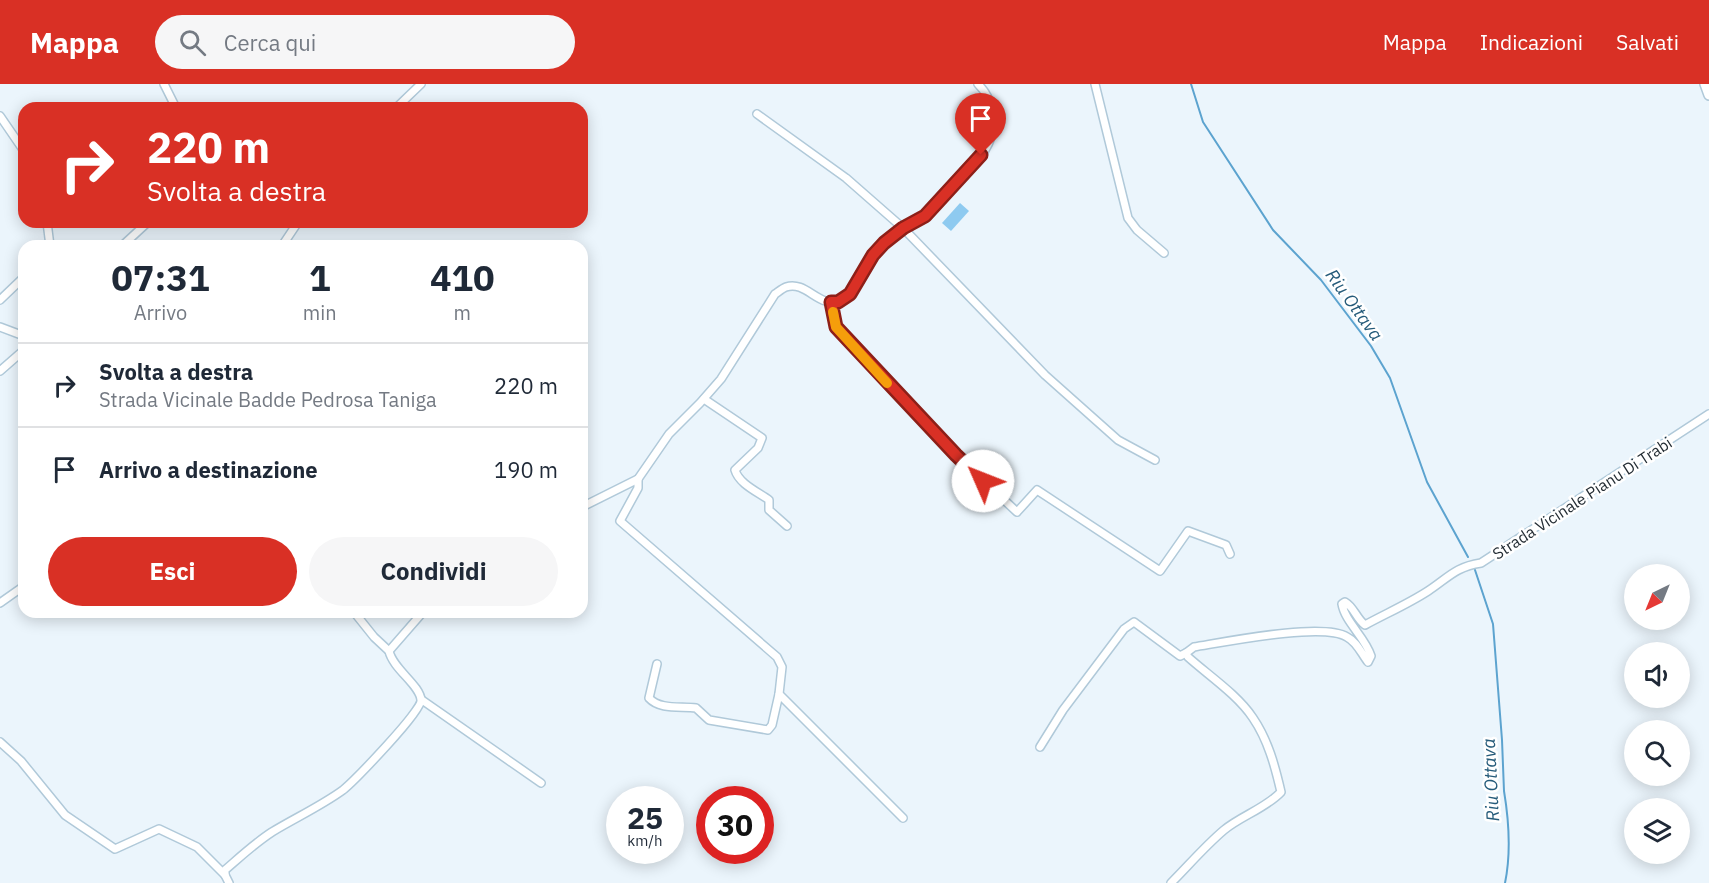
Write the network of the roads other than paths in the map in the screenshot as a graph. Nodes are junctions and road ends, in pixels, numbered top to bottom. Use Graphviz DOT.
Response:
graph roads {
  1 [pos="164,84"];
  2 [pos="421,84"];
  3 [pos="978,84"];
  4 [pos="1095,84"];
  5 [pos="1705,84"];
  6 [pos="1709,95"];
  7 [pos="173,102"];
  8 [pos="402,102"];
  9 [pos="757,114"];
  10 [pos="0,116"];
  11 [pos="18,142"];
  12 [pos="142,228"];
  13 [pos="903,228"];
  14 [pos="128,240"];
  15 [pos="1164,253"];
  16 [pos="18,283"];
  17 [pos="0,300"];
  18 [pos="831,302"];
  19 [pos="0,327"];
  20 [pos="18,334"];
  21 [pos="18,355"];
  22 [pos="0,371"];
  23 [pos="704,399"];
  24 [pos="1709,414"];
  25 [pos="1155,460"];
  26 [pos="638,478"];
  27 [pos="588,504"];
  28 [pos="787,526"];
  29 [pos="1230,554"];
  30 [pos="18,590"];
  31 [pos="0,603"];
  32 [pos="359,618"];
  33 [pos="417,618"];
  34 [pos="389,651"];
  35 [pos="1186,653"];
  36 [pos="657,664"];
  37 [pos="780,694"];
  38 [pos="422,700"];
  39 [pos="0,742"];
  40 [pos="1040,747"];
  41 [pos="541,783"];
  42 [pos="903,818"];
  43 [pos="225,875"];
  44 [pos="229,883"];
  45 [pos="1171,883"];
  1 -- 7 [label="street"];
  2 -- 8 [label="street"];
  3 -- 13 [label="street"];
  4 -- 15 [label="street"];
  5 -- 6 [label="main road"];
  9 -- 13 [label="street"];
  10 -- 11 [label="street"];
  12 -- 14 [label="street"];
  13 -- 18 [label="street"];
  13 -- 25 [label="street"];
  16 -- 17 [label="street"];
  18 -- 23 [label="street"];
  18 -- 29 [label="street"];
  19 -- 20 [label="street"];
  21 -- 22 [label="street"];
  23 -- 26 [label="street"];
  23 -- 28 [label="street"];
  24 -- 35 [label="street, Strada Vicinale Pianu Di Trabi"];
  26 -- 27 [label="street"];
  26 -- 37 [label="street"];
  30 -- 31 [label="street"];
  32 -- 34 [label="street"];
  33 -- 34 [label="street"];
  34 -- 38 [label="street"];
  35 -- 40 [label="street"];
  35 -- 45 [label="street"];
  36 -- 37 [label="street"];
  37 -- 42 [label="street"];
  38 -- 41 [label="street"];
  38 -- 43 [label="street"];
  39 -- 43 [label="street"];
  43 -- 44 [label="street"];
}
